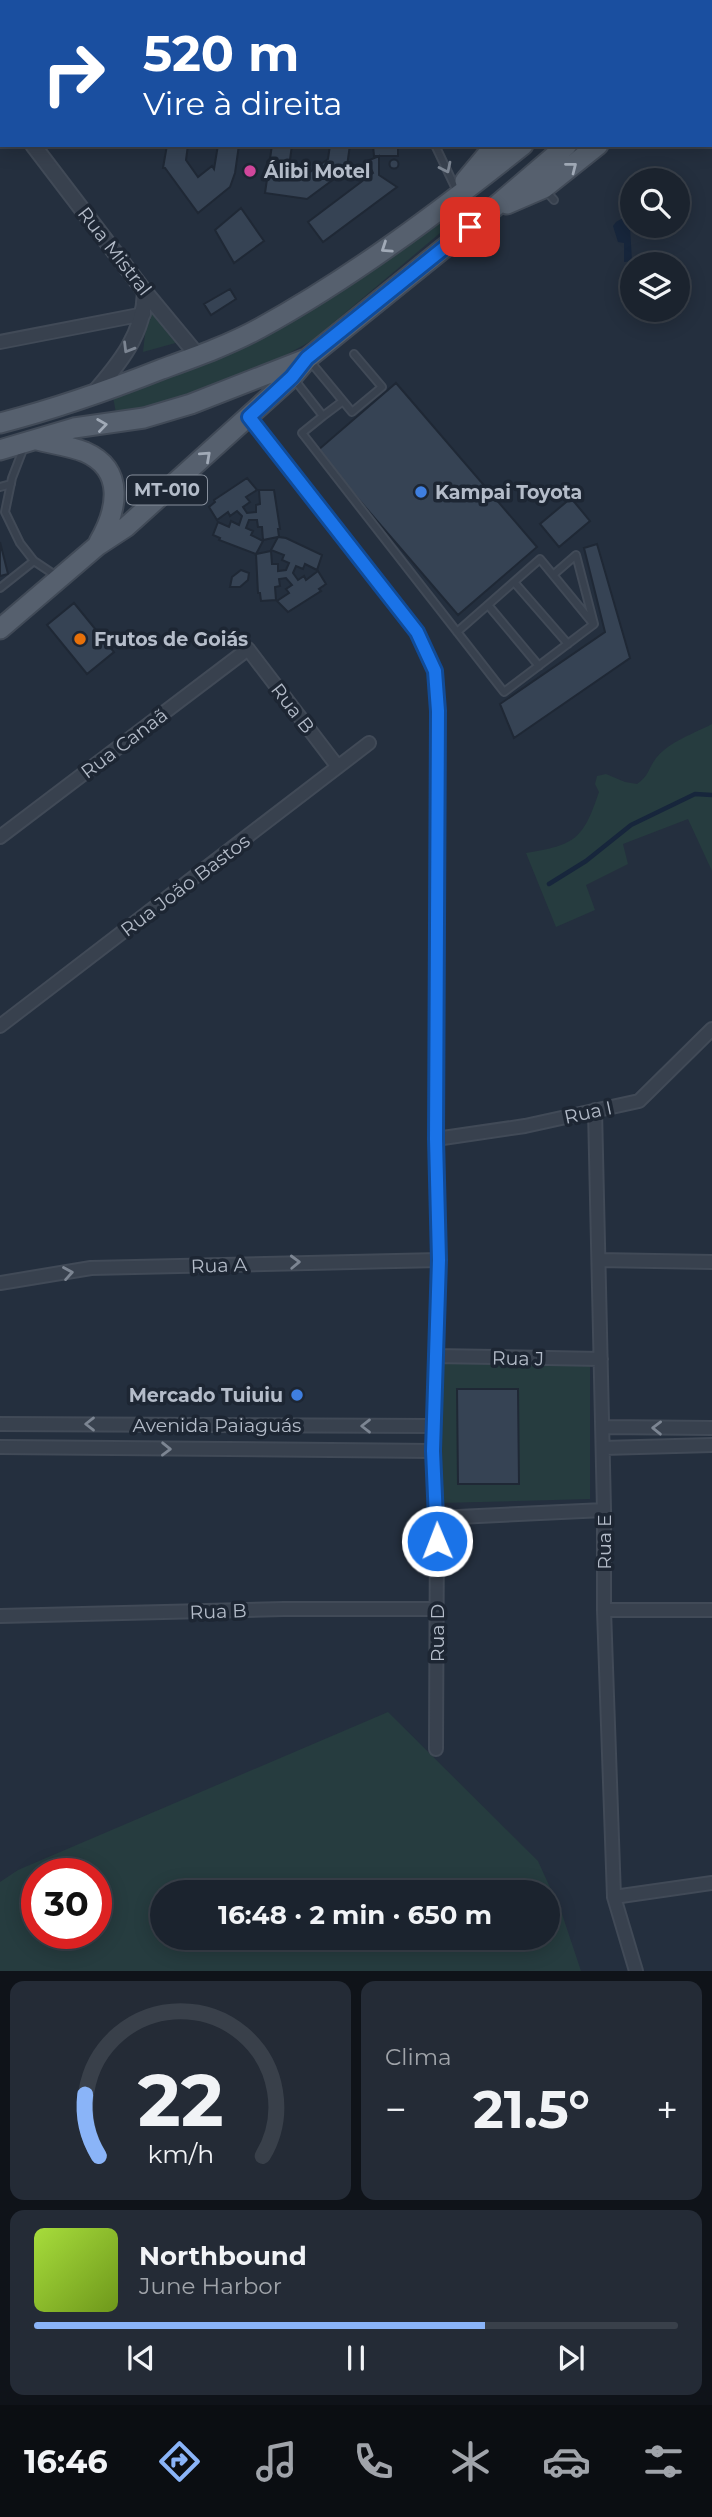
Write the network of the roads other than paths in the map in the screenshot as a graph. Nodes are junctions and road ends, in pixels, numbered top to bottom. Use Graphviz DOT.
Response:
graph roads {
  1 [pos="35,147"];
  2 [pos="436,147"];
  3 [pos="493,147"];
  4 [pos="520,147"];
  5 [pos="564,147"];
  6 [pos="596,147"];
  7 [pos="457,191"];
  8 [pos="443,209"];
  9 [pos="490,211"];
  10 [pos="145,292"];
  11 [pos="144,314"];
  12 [pos="0,342"];
  13 [pos="354,354"];
  14 [pos="198,356"];
  15 [pos="307,358"];
  16 [pos="292,377"];
  17 [pos="92,395"];
  18 [pos="343,401"];
  19 [pos="323,416"];
  20 [pos="0,423"];
  21 [pos="242,424"];
  22 [pos="31,441"];
  23 [pos="0,450"];
  24 [pos="11,484"];
  25 [pos="0,487"];
  26 [pos="97,546"];
  27 [pos="34,561"];
  28 [pos="553,575"];
  29 [pos="60,579"];
  30 [pos="514,582"];
  31 [pos="0,588"];
  32 [pos="488,605"];
  33 [pos="594,624"];
  34 [pos="0,629"];
  35 [pos="457,632"];
  36 [pos="568,644"];
  37 [pos="247,649"];
  38 [pos="539,666"];
  39 [pos="369,743"];
  40 [pos="338,767"];
  41 [pos="0,837"];
  42 [pos="0,1026"];
  43 [pos="712,1029"];
  44 [pos="595,1110"];
  45 [pos="436,1139"];
  46 [pos="439,1260"];
  47 [pos="598,1260"];
  48 [pos="712,1262"];
  49 [pos="0,1283"];
  50 [pos="435,1356"];
  51 [pos="601,1359"];
  52 [pos="0,1424"];
  53 [pos="434,1426"];
  54 [pos="603,1427"];
  55 [pos="712,1428"];
  56 [pos="712,1445"];
  57 [pos="0,1447"];
  58 [pos="603,1448"];
  59 [pos="433,1451"];
  60 [pos="604,1510"];
  61 [pos="437,1518"];
  62 [pos="437,1609"];
  63 [pos="604,1610"];
  64 [pos="712,1610"];
  65 [pos="0,1616"];
  66 [pos="436,1749"];
  67 [pos="712,1883"];
  68 [pos="614,1897"];
  69 [pos="636,1971"];
  1 -- 10 [label="street, Rua Mistral"];
  2 -- 7 [label="lane, one-way"];
  3 -- 7 [label="main road"];
  4 -- 8 [label="main road"];
  5 -- 9 [label="main road, MT-010"];
  9 -- 6 [label="main road, one-way"];
  7 -- 8 [label="main road"];
  8 -- 14 [label="main road, one-way"];
  9 -- 15 [label="main road, MT-010"];
  10 -- 11 [label="street"];
  10 -- 14 [label="street, Rua Mistral"];
  11 -- 12 [label="street, Rua Mistral"];
  11 -- 17 [label="street, one-way"];
  13 -- 18 [label="lane"];
  14 -- 17 [label="main road"];
  15 -- 16 [label="main road, MT-010"];
  15 -- 18 [label="lane"];
  22 -- 15 [label="main road, one-way"];
  16 -- 19 [label="lane"];
  16 -- 21 [label="main road, MT-010"];
  17 -- 20 [label="main road"];
  18 -- 19 [label="lane"];
  19 -- 35 [label="lane"];
  26 -- 21 [label="main road, MT-010, one-way"];
  21 -- 45 [label="street"];
  22 -- 23 [label="main road, MT-010"];
  22 -- 24 [label="lane"];
  22 -- 26 [label="main road, MT-010"];
  24 -- 25 [label="lane"];
  24 -- 27 [label="lane"];
  26 -- 29 [label="main road"];
  27 -- 29 [label="lane"];
  27 -- 31 [label="lane"];
  28 -- 30 [label="lane"];
  28 -- 33 [label="lane"];
  28 -- 33 [label="lane"];
  29 -- 34 [label="main road"];
  30 -- 32 [label="lane"];
  30 -- 36 [label="lane"];
  32 -- 35 [label="lane"];
  32 -- 38 [label="lane"];
  33 -- 36 [label="lane"];
  35 -- 38 [label="lane"];
  36 -- 38 [label="lane"];
  37 -- 40 [label="street, Rua B"];
  37 -- 41 [label="street, Rua Canaã"];
  39 -- 40 [label="street, Rua João Bastos"];
  40 -- 42 [label="street, Rua João Bastos"];
  43 -- 44 [label="street, Rua I"];
  44 -- 45 [label="street, Rua I"];
  44 -- 47 [label="street, Rua E"];
  45 -- 46 [label="street"];
  49 -- 46 [label="street, Rua A, one-way"];
  46 -- 50 [label="street"];
  47 -- 48 [label="street"];
  47 -- 51 [label="street, Rua E"];
  50 -- 51 [label="street, Rua J"];
  50 -- 53 [label="street"];
  51 -- 54 [label="street, Rua E"];
  53 -- 52 [label="street, Avenida Paiaguás, one-way"];
  53 -- 59 [label="street"];
  55 -- 54 [label="street, one-way"];
  54 -- 58 [label="street, Rua E"];
  56 -- 58 [label="street"];
  57 -- 59 [label="street, Avenida Paiaguás, one-way"];
  58 -- 60 [label="street, Rua E"];
  59 -- 61 [label="street"];
  60 -- 61 [label="street"];
  60 -- 63 [label="street, Rua E"];
  61 -- 62 [label="street, Rua D"];
  62 -- 65 [label="street, Rua B"];
  62 -- 66 [label="street, Rua D"];
  63 -- 64 [label="street"];
  63 -- 68 [label="street, Rua E"];
  67 -- 68 [label="street"];
  68 -- 69 [label="street, Rua E"];
}
